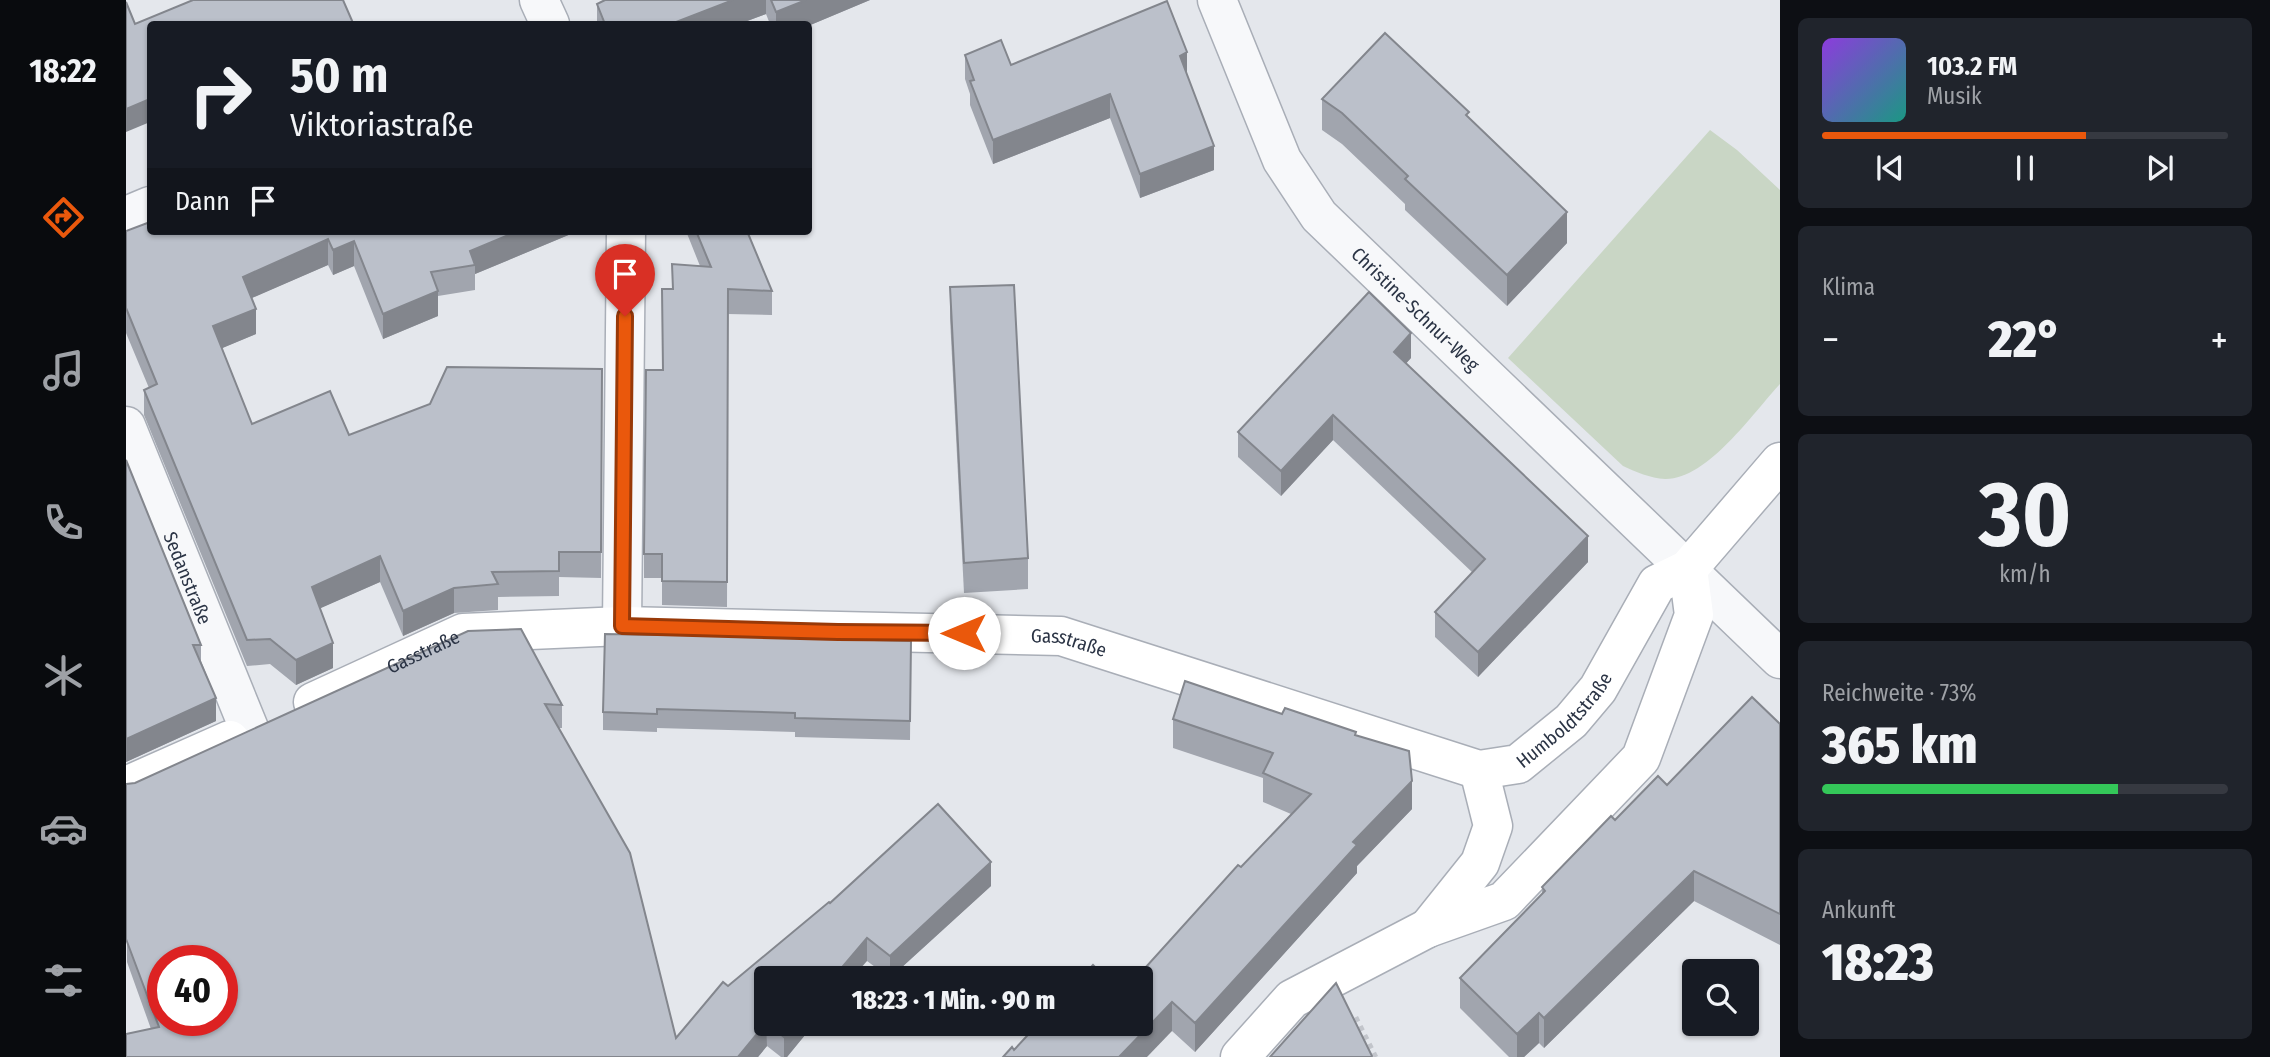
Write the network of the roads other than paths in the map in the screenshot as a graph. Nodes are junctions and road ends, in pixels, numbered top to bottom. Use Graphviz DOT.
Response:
graph roads {
  1 [pos="539,0"];
  2 [pos="1217,0"];
  3 [pos="549,21"];
  4 [pos="147,207"];
  5 [pos="126,216"];
  6 [pos="626,235"];
  7 [pos="126,426"];
  8 [pos="1780,462"];
  9 [pos="1688,569"];
  10 [pos="622,626"];
  11 [pos="1780,659"];
  12 [pos="271,722"];
  13 [pos="1479,769"];
  14 [pos="126,786"];
  15 [pos="1428,928"];
  16 [pos="1240,1057"];
  1 -- 3 [label="street"];
  2 -- 9 [label="street, Christine-Schnur-Weg"];
  4 -- 5 [label="street"];
  6 -- 10 [label="street"];
  7 -- 12 [label="street, Sedanstraße"];
  8 -- 9 [label="street, Humboldtstraße"];
  9 -- 11 [label="street, Christine-Schnur-Weg"];
  9 -- 13 [label="street, Humboldtstraße"];
  9 -- 15 [label="street"];
  10 -- 12 [label="street, Gasstraße"];
  10 -- 13 [label="street, Gasstraße"];
  12 -- 14 [label="street, Gasstraße"];
  13 -- 15 [label="street"];
  15 -- 16 [label="street"];
}
